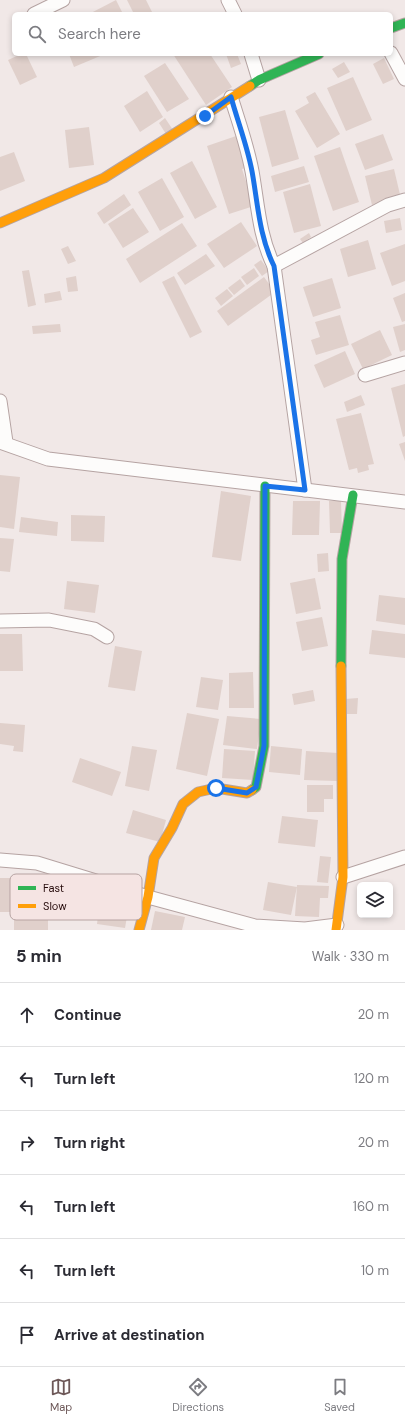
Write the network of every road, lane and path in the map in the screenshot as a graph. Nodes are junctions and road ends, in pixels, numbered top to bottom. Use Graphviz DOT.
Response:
graph roads {
  1 [pos="63,0"];
  2 [pos="228,0"];
  3 [pos="38,12"];
  4 [pos="234,12"];
  5 [pos="405,23"];
  6 [pos="393,27"];
  7 [pos="252,56"];
  8 [pos="314,56"];
  9 [pos="393,56"];
  10 [pos="405,79"];
  11 [pos="259,80"];
  12 [pos="231,97"];
  13 [pos="405,200"];
  14 [pos="0,223"];
  15 [pos="274,266"];
  16 [pos="405,364"];
  17 [pos="365,375"];
  18 [pos="0,401"];
  19 [pos="3,442"];
  20 [pos="265,486"];
  21 [pos="305,490"];
  22 [pos="353,495"];
  23 [pos="405,502"];
  24 [pos="0,621"];
  25 [pos="107,637"];
  26 [pos="405,857"];
  27 [pos="0,860"];
  28 [pos="72,874"];
  29 [pos="343,877"];
  30 [pos="142,895"];
  31 [pos="148,897"];
  32 [pos="142,919"];
  33 [pos="142,920"];
  34 [pos="337,928"];
  35 [pos="139,930"];
  1 -- 3 [label="street"];
  2 -- 4 [label="street"];
  5 -- 6 [label="street"];
  7 -- 11 [label="street"];
  8 -- 11 [label="street"];
  9 -- 10 [label="street"];
  11 -- 12 [label="street"];
  12 -- 14 [label="street"];
  12 -- 15 [label="street"];
  13 -- 15 [label="street"];
  15 -- 21 [label="street"];
  16 -- 17 [label="street"];
  18 -- 19 [label="street"];
  19 -- 20 [label="street"];
  20 -- 21 [label="street"];
  20 -- 31 [label="street"];
  21 -- 22 [label="street"];
  22 -- 23 [label="street"];
  22 -- 29 [label="street"];
  24 -- 25 [label="street"];
  26 -- 29 [label="street"];
  27 -- 28 [label="street"];
  29 -- 34 [label="street"];
  30 -- 31 [label="street"];
  31 -- 32 [label="street"];
  31 -- 34 [label="street"];
  33 -- 35 [label="street"];
}
